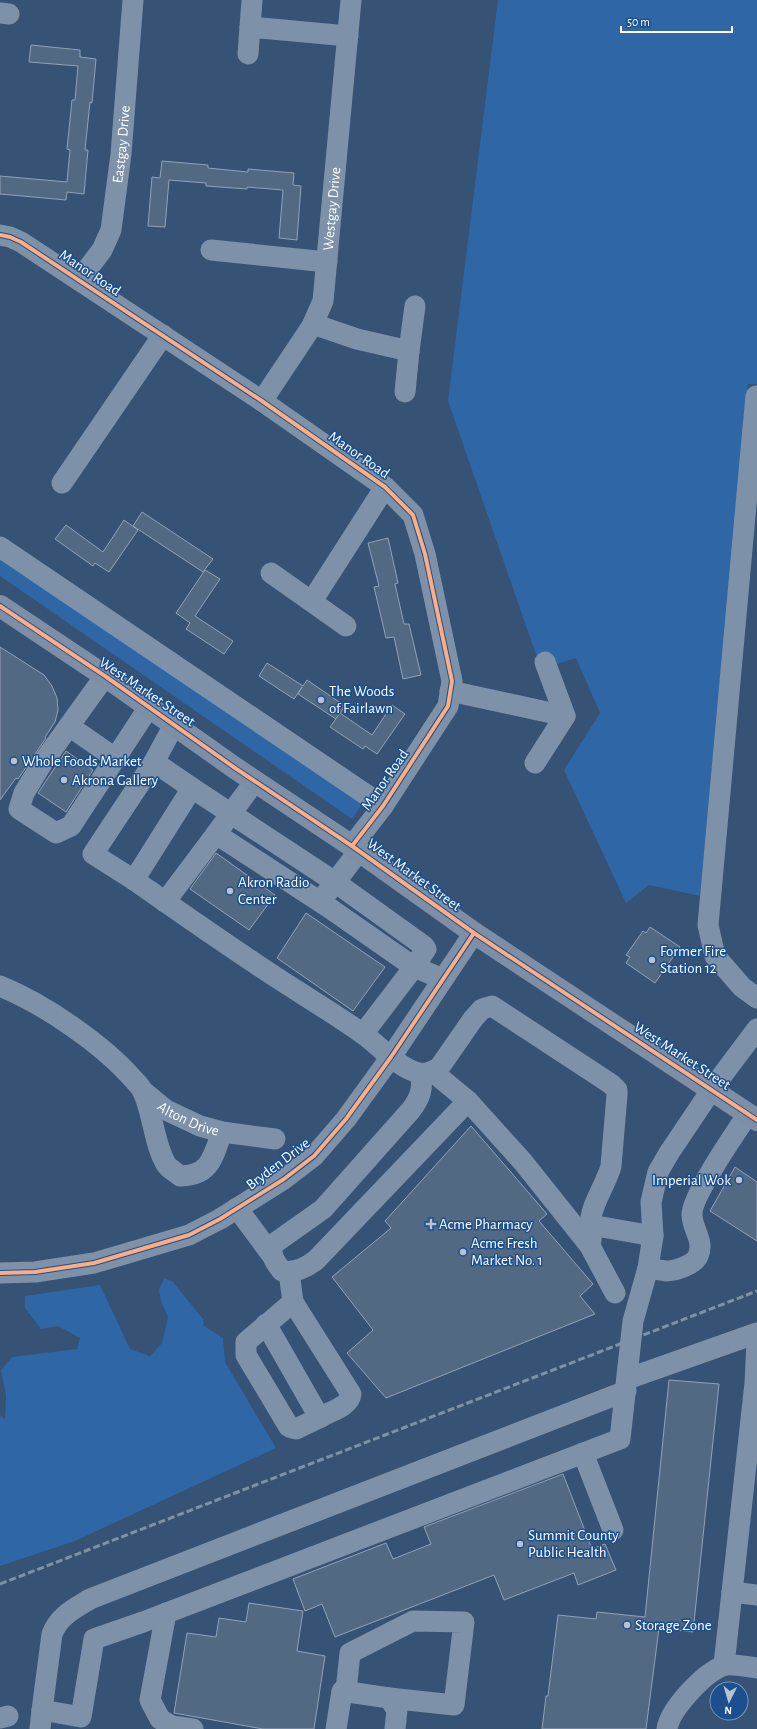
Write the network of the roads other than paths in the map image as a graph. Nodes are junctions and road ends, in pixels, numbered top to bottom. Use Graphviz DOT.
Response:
graph roads {
  1 [pos="133,0"];
  2 [pos="252,0"];
  3 [pos="351,0"];
  4 [pos="250,27"];
  5 [pos="348,36"];
  6 [pos="248,54"];
  7 [pos="0,235"];
  8 [pos="212,250"];
  9 [pos="327,262"];
  10 [pos="79,280"];
  11 [pos="415,306"];
  12 [pos="313,324"];
  13 [pos="163,335"];
  14 [pos="409,351"];
  15 [pos="405,392"];
  16 [pos="757,396"];
  17 [pos="262,401"];
  18 [pos="62,483"];
  19 [pos="385,487"];
  20 [pos="0,547"];
  21 [pos="271,574"];
  22 [pos="312,601"];
  23 [pos="0,606"];
  24 [pos="346,626"];
  25 [pos="545,662"];
  26 [pos="105,676"];
  27 [pos="450,692"];
  28 [pos="148,707"];
  29 [pos="565,716"];
  30 [pos="174,725"];
  31 [pos="69,726"];
  32 [pos="115,758"];
  33 [pos="154,762"];
  34 [pos="535,763"];
  35 [pos="255,781"];
  36 [pos="192,788"];
  37 [pos="383,806"];
  38 [pos="232,813"];
  39 [pos="216,834"];
  40 [pos="356,848"];
  41 [pos="134,880"];
  42 [pos="335,882"];
  43 [pos="165,902"];
  44 [pos="320,902"];
  45 [pos="474,933"];
  46 [pos="414,967"];
  47 [pos="443,979"];
  48 [pos="0,986"];
  49 [pos="757,998"];
  50 [pos="757,1029"];
  51 [pos="363,1034"];
  52 [pos="391,1057"];
  53 [pos="427,1073"];
  54 [pos="712,1089"];
  55 [pos="143,1091"];
  56 [pos="468,1101"];
  57 [pos="752,1117"];
  58 [pos="222,1132"];
  59 [pos="275,1139"];
  60 [pos="237,1208"];
  61 [pos="592,1236"];
  62 [pos="654,1236"];
  63 [pos="271,1254"];
  64 [pos="648,1268"];
  65 [pos="289,1272"];
  66 [pos="0,1273"];
  67 [pos="615,1293"];
  68 [pos="293,1302"];
  69 [pos="266,1324"];
  70 [pos="757,1333"];
  71 [pos="757,1342"];
  72 [pos="626,1385"];
  73 [pos="321,1417"];
  74 [pos="583,1453"];
  75 [pos="613,1530"];
  76 [pos="732,1592"];
  77 [pos="757,1595"];
  78 [pos="166,1613"];
  79 [pos="724,1665"];
  80 [pos="757,1668"];
  81 [pos="346,1691"];
  82 [pos="389,1698"];
  83 [pos="41,1719"];
  84 [pos="193,1729"];
  85 [pos="336,1729"];
  86 [pos="395,1729"];
  87 [pos="667,1729"];
  1 -- 10 [label="street, Eastgay Drive"];
  2 -- 4 [label="street"];
  3 -- 5 [label="street, Westgay Drive"];
  4 -- 5 [label="street"];
  4 -- 6 [label="street"];
  5 -- 9 [label="street, Westgay Drive"];
  7 -- 10 [label="street, Manor Road"];
  8 -- 9 [label="street"];
  9 -- 12 [label="street, Westgay Drive"];
  10 -- 13 [label="street, Manor Road"];
  11 -- 14 [label="street"];
  12 -- 14 [label="street"];
  12 -- 17 [label="street, Westgay Drive"];
  13 -- 17 [label="street, Manor Road"];
  13 -- 18 [label="street"];
  14 -- 15 [label="street"];
  16 -- 49 [label="street"];
  17 -- 19 [label="street, Manor Road"];
  19 -- 22 [label="street"];
  19 -- 27 [label="street, Manor Road"];
  20 -- 37 [label="street"];
  21 -- 22 [label="street"];
  22 -- 24 [label="street"];
  23 -- 26 [label="main road, West Market Street"];
  25 -- 29 [label="street"];
  26 -- 28 [label="main road, West Market Street"];
  26 -- 31 [label="street"];
  27 -- 29 [label="street"];
  27 -- 37 [label="street, Manor Road"];
  28 -- 30 [label="main road, West Market Street"];
  28 -- 32 [label="street"];
  29 -- 34 [label="street"];
  30 -- 33 [label="street"];
  30 -- 35 [label="main road, West Market Street"];
  31 -- 32 [label="street"];
  31 -- 32 [label="street"];
  33 -- 36 [label="street"];
  33 -- 41 [label="street"];
  35 -- 38 [label="street"];
  35 -- 40 [label="main road, West Market Street"];
  36 -- 38 [label="street"];
  36 -- 41 [label="street"];
  37 -- 40 [label="street, Manor Road"];
  38 -- 39 [label="street"];
  38 -- 42 [label="street"];
  39 -- 43 [label="street"];
  39 -- 44 [label="street"];
  40 -- 42 [label="street, Manor Road"];
  40 -- 45 [label="main road, West Market Street"];
  41 -- 43 [label="street"];
  42 -- 44 [label="street, Manor Road"];
  42 -- 46 [label="street"];
  43 -- 51 [label="street"];
  44 -- 46 [label="street"];
  45 -- 47 [label="street, Bryden Drive"];
  45 -- 54 [label="main road, West Market Street"];
  46 -- 47 [label="street"];
  46 -- 51 [label="street"];
  47 -- 52 [label="street, Bryden Drive"];
  48 -- 55 [label="street, Alton Drive"];
  50 -- 54 [label="street"];
  51 -- 52 [label="street"];
  52 -- 53 [label="street"];
  52 -- 60 [label="street, Bryden Drive"];
  53 -- 56 [label="street"];
  53 -- 61 [label="street"];
  53 -- 63 [label="street"];
  54 -- 57 [label="main road, West Market Street"];
  54 -- 62 [label="street"];
  55 -- 58 [label="street, Alton Drive"];
  55 -- 58 [label="street, Alton Drive"];
  56 -- 61 [label="street"];
  56 -- 65 [label="street"];
  57 -- 64 [label="street"];
  58 -- 59 [label="street"];
  60 -- 63 [label="street"];
  60 -- 66 [label="street, Bryden Drive"];
  61 -- 62 [label="street"];
  61 -- 67 [label="street"];
  62 -- 64 [label="street"];
  63 -- 65 [label="street"];
  64 -- 72 [label="street"];
  65 -- 68 [label="street"];
  68 -- 69 [label="street"];
  68 -- 73 [label="street"];
  69 -- 73 [label="street"];
  69 -- 73 [label="street"];
  70 -- 72 [label="street"];
  71 -- 76 [label="street"];
  72 -- 74 [label="street"];
  72 -- 83 [label="street"];
  74 -- 75 [label="street"];
  74 -- 78 [label="street"];
  76 -- 77 [label="street"];
  76 -- 79 [label="street"];
  78 -- 83 [label="street"];
  78 -- 84 [label="street"];
  79 -- 80 [label="street"];
  79 -- 87 [label="street"];
  81 -- 82 [label="street"];
  81 -- 82 [label="street"];
  81 -- 85 [label="street"];
  82 -- 86 [label="street"];
}
